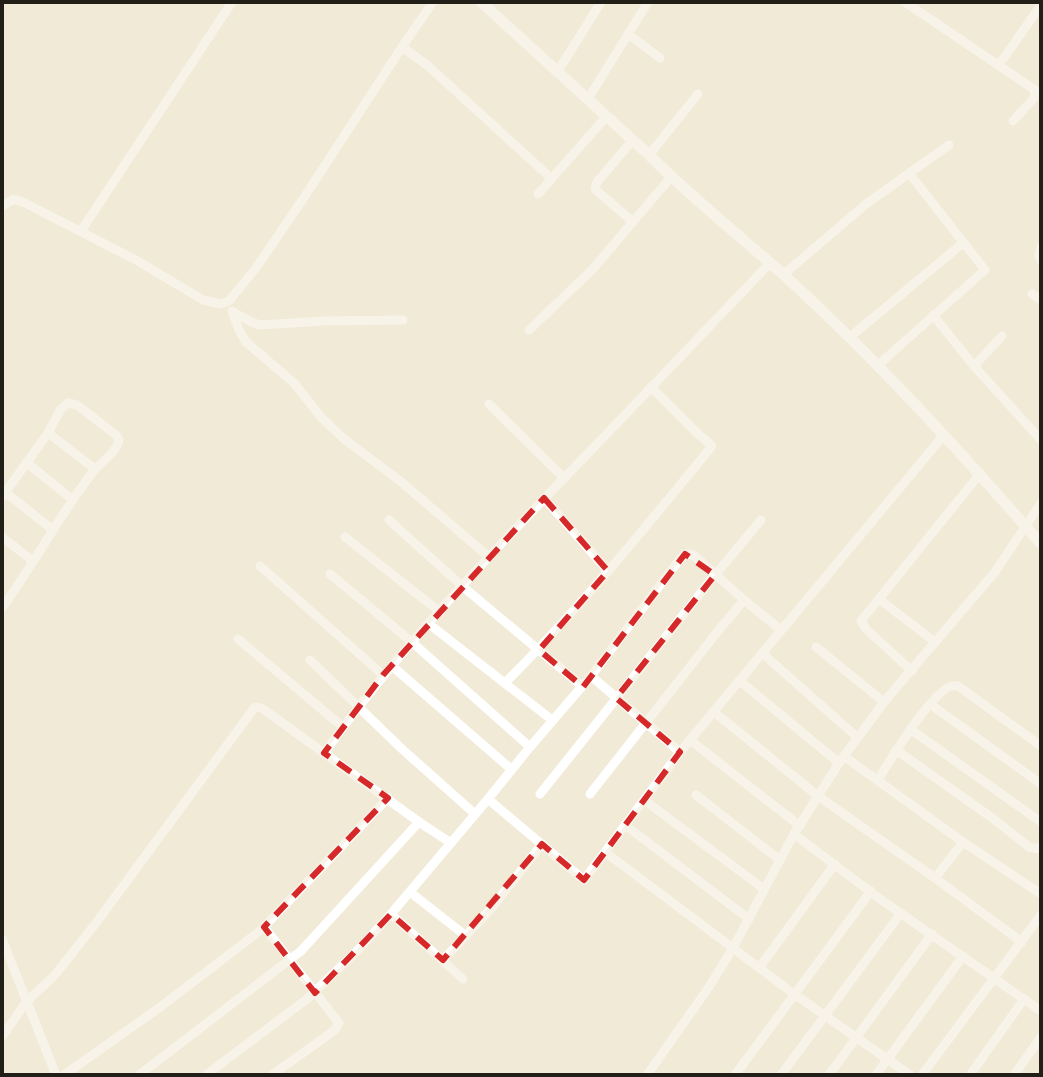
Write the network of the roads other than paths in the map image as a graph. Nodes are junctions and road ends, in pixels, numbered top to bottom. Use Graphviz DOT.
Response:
graph roads {
  1 [pos="232,2"];
  2 [pos="433,2"];
  3 [pos="481,2"];
  4 [pos="601,2"];
  5 [pos="648,2"];
  6 [pos="905,2"];
  7 [pos="1041,5"];
  8 [pos="628,34"];
  9 [pos="402,47"];
  10 [pos="660,58"];
  11 [pos="999,65"];
  12 [pos="558,71"];
  13 [pos="698,94"];
  14 [pos="588,99"];
  15 [pos="606,117"];
  16 [pos="1013,121"];
  17 [pos="632,141"];
  18 [pos="949,145"];
  19 [pos="649,155"];
  20 [pos="909,173"];
  21 [pos="671,177"];
  22 [pos="551,178"];
  23 [pos="5,192"];
  24 [pos="538,194"];
  25 [pos="14,199"];
  26 [pos="2,206"];
  27 [pos="633,222"];
  28 [pos="81,231"];
  29 [pos="963,243"];
  30 [pos="1041,247"];
  31 [pos="1041,260"];
  32 [pos="769,264"];
  33 [pos="783,275"];
  34 [pos="221,304"];
  35 [pos="232,311"];
  36 [pos="933,315"];
  37 [pos="403,320"];
  38 [pos="529,330"];
  39 [pos="1002,336"];
  40 [pos="849,338"];
  41 [pos="877,366"];
  42 [pos="974,366"];
  43 [pos="651,387"];
  44 [pos="489,404"];
  45 [pos="48,433"];
  46 [pos="943,436"];
  47 [pos="1041,440"];
  48 [pos="26,462"];
  49 [pos="95,469"];
  50 [pos="979,475"];
  51 [pos="564,478"];
  52 [pos="3,495"];
  53 [pos="544,498"];
  54 [pos="73,500"];
  55 [pos="1041,503"];
  56 [pos="389,520"];
  57 [pos="761,520"];
  58 [pos="1026,526"];
  59 [pos="53,530"];
  60 [pos="2,537"];
  61 [pos="345,537"];
  62 [pos="1041,544"];
  63 [pos="489,557"];
  64 [pos="33,561"];
  65 [pos="260,566"];
  66 [pos="608,571"];
  67 [pos="330,574"];
  68 [pos="715,575"];
  69 [pos="462,586"];
  70 [pos="879,599"];
  71 [pos="744,600"];
  72 [pos="2,608"];
  73 [pos="440,612"];
  74 [pos="429,624"];
  75 [pos="781,630"];
  76 [pos="238,639"];
  77 [pos="935,642"];
  78 [pos="413,643"];
  79 [pos="816,647"];
  80 [pos="539,650"];
  81 [pos="762,653"];
  82 [pos="310,660"];
  83 [pos="392,666"];
  84 [pos="912,671"];
  85 [pos="383,675"];
  86 [pos="591,676"];
  87 [pos="740,681"];
  88 [pos="505,683"];
  89 [pos="582,686"];
  90 [pos="616,698"];
  91 [pos="884,702"];
  92 [pos="930,704"];
  93 [pos="359,706"];
  94 [pos="714,712"];
  95 [pos="552,720"];
  96 [pos="647,723"];
  97 [pos="343,727"];
  98 [pos="910,729"];
  99 [pos="857,737"];
  100 [pos="690,740"];
  101 [pos="1041,746"];
  102 [pos="530,747"];
  103 [pos="896,750"];
  104 [pos="680,752"];
  105 [pos="324,753"];
  106 [pos="842,760"];
  107 [pos="511,769"];
  108 [pos="878,780"];
  109 [pos="1041,784"];
  110 [pos="540,794"];
  111 [pos="590,794"];
  112 [pos="696,795"];
  113 [pos="818,796"];
  114 [pos="388,798"];
  115 [pos="488,799"];
  116 [pos="644,800"];
  117 [pos="475,814"];
  118 [pos="419,822"];
  119 [pos="1041,822"];
  120 [pos="625,825"];
  121 [pos="797,830"];
  122 [pos="963,842"];
  123 [pos="451,843"];
  124 [pos="542,844"];
  125 [pos="1041,846"];
  126 [pos="605,852"];
  127 [pos="780,860"];
  128 [pos="835,864"];
  129 [pos="935,878"];
  130 [pos="764,889"];
  131 [pos="871,891"];
  132 [pos="410,892"];
  133 [pos="1041,894"];
  134 [pos="901,913"];
  135 [pos="391,914"];
  136 [pos="749,919"];
  137 [pos="1039,922"];
  138 [pos="264,927"];
  139 [pos="932,934"];
  140 [pos="466,936"];
  141 [pos="1022,942"];
  142 [pos="3,944"];
  143 [pos="733,948"];
  144 [pos="963,956"];
  145 [pos="443,960"];
  146 [pos="289,961"];
  147 [pos="759,968"];
  148 [pos="463,979"];
  149 [pos="994,979"];
  150 [pos="315,993"];
  151 [pos="794,994"];
  152 [pos="1024,999"];
  153 [pos="26,1002"];
  154 [pos="1041,1011"];
  155 [pos="824,1016"];
  156 [pos="2,1037"];
  157 [pos="1041,1037"];
  158 [pos="857,1038"];
  159 [pos="888,1060"];
  160 [pos="56,1075"];
  161 [pos="64,1075"];
  162 [pos="139,1075"];
  163 [pos="206,1075"];
  164 [pos="272,1075"];
  165 [pos="647,1075"];
  166 [pos="735,1075"];
  167 [pos="781,1075"];
  168 [pos="829,1075"];
  169 [pos="876,1075"];
  170 [pos="910,1075"];
  171 [pos="922,1075"];
  172 [pos="970,1075"];
  173 [pos="1014,1075"];
  1 -- 28 [label="street"];
  2 -- 9 [label="street"];
  3 -- 12 [label="street"];
  4 -- 12 [label="street"];
  5 -- 8 [label="street"];
  6 -- 11 [label="street"];
  7 -- 11 [label="street"];
  8 -- 10 [label="street"];
  8 -- 14 [label="street"];
  9 -- 22 [label="street"];
  9 -- 34 [label="street"];
  11 -- 16 [label="street"];
  12 -- 14 [label="street"];
  13 -- 19 [label="street"];
  14 -- 15 [label="street"];
  15 -- 17 [label="street"];
  15 -- 22 [label="street"];
  17 -- 19 [label="street"];
  17 -- 27 [label="street"];
  18 -- 20 [label="street"];
  19 -- 21 [label="street"];
  20 -- 29 [label="street"];
  20 -- 33 [label="street"];
  21 -- 27 [label="street"];
  21 -- 32 [label="street"];
  22 -- 24 [label="street"];
  23 -- 25 [label="street"];
  25 -- 26 [label="street"];
  25 -- 28 [label="street"];
  27 -- 38 [label="street"];
  28 -- 34 [label="street"];
  29 -- 36 [label="street"];
  29 -- 40 [label="street"];
  30 -- 31 [label="street"];
  32 -- 33 [label="street"];
  32 -- 43 [label="street"];
  33 -- 40 [label="street"];
  34 -- 35 [label="street"];
  35 -- 37 [label="street"];
  35 -- 63 [label="street"];
  36 -- 41 [label="street"];
  36 -- 42 [label="street"];
  39 -- 42 [label="street"];
  40 -- 41 [label="street"];
  41 -- 46 [label="street"];
  42 -- 47 [label="street"];
  43 -- 51 [label="street"];
  43 -- 66 [label="street"];
  44 -- 51 [label="street"];
  45 -- 48 [label="street"];
  45 -- 49 [label="street"];
  45 -- 49 [label="street"];
  46 -- 50 [label="street"];
  46 -- 75 [label="street"];
  48 -- 52 [label="street"];
  48 -- 54 [label="street"];
  49 -- 54 [label="street"];
  50 -- 58 [label="street"];
  50 -- 70 [label="street"];
  51 -- 53 [label="street"];
  52 -- 59 [label="street"];
  53 -- 63 [label="street"];
  53 -- 66 [label="street"];
  54 -- 59 [label="street"];
  55 -- 58 [label="street"];
  56 -- 69 [label="street"];
  57 -- 68 [label="street"];
  58 -- 62 [label="street"];
  58 -- 77 [label="street"];
  59 -- 64 [label="street"];
  60 -- 64 [label="street"];
  61 -- 73 [label="street"];
  63 -- 69 [label="street"];
  64 -- 72 [label="street"];
  65 -- 85 [label="street"];
  66 -- 80 [label="street"];
  67 -- 78 [label="street"];
  68 -- 71 [label="street"];
  68 -- 86 [label="street"];
  68 -- 90 [label="street"];
  69 -- 73 [label="street"];
  69 -- 80 [label="street"];
  70 -- 77 [label="street"];
  70 -- 84 [label="street"];
  71 -- 75 [label="street"];
  71 -- 96 [label="street"];
  73 -- 74 [label="street"];
  74 -- 78 [label="street"];
  74 -- 88 [label="street"];
  75 -- 81 [label="street"];
  76 -- 97 [label="street"];
  77 -- 84 [label="street"];
  78 -- 83 [label="street"];
  78 -- 102 [label="street"];
  79 -- 91 [label="street"];
  80 -- 88 [label="street"];
  80 -- 89 [label="street"];
  81 -- 87 [label="street"];
  81 -- 99 [label="street"];
  82 -- 93 [label="street"];
  83 -- 85 [label="street"];
  83 -- 107 [label="street"];
  84 -- 91 [label="street"];
  85 -- 93 [label="street"];
  86 -- 89 [label="street"];
  86 -- 90 [label="street"];
  87 -- 94 [label="street"];
  87 -- 106 [label="street"];
  88 -- 95 [label="street"];
  89 -- 95 [label="street"];
  90 -- 96 [label="street"];
  90 -- 110 [label="street"];
  91 -- 99 [label="street"];
  92 -- 98 [label="street"];
  92 -- 101 [label="street"];
  92 -- 109 [label="street"];
  93 -- 97 [label="street"];
  93 -- 117 [label="street"];
  94 -- 100 [label="street"];
  94 -- 113 [label="street"];
  95 -- 102 [label="street"];
  96 -- 104 [label="street"];
  96 -- 111 [label="street"];
  97 -- 105 [label="street"];
  98 -- 103 [label="street"];
  98 -- 119 [label="street"];
  99 -- 106 [label="street"];
  100 -- 104 [label="street"];
  100 -- 121 [label="street"];
  102 -- 107 [label="street"];
  103 -- 108 [label="street"];
  103 -- 125 [label="street"];
  104 -- 116 [label="street"];
  105 -- 114 [label="street"];
  105 -- 153 [label="street"];
  106 -- 108 [label="street"];
  106 -- 113 [label="street"];
  107 -- 115 [label="street"];
  108 -- 122 [label="street"];
  112 -- 127 [label="street"];
  113 -- 121 [label="street"];
  113 -- 129 [label="street"];
  114 -- 118 [label="street"];
  114 -- 138 [label="street"];
  115 -- 117 [label="street"];
  115 -- 124 [label="street"];
  116 -- 120 [label="street"];
  116 -- 130 [label="street"];
  117 -- 123 [label="street"];
  118 -- 123 [label="street"];
  118 -- 146 [label="street"];
  120 -- 126 [label="street"];
  120 -- 136 [label="street"];
  121 -- 127 [label="street"];
  121 -- 128 [label="street"];
  122 -- 129 [label="street"];
  122 -- 133 [label="street"];
  123 -- 132 [label="street"];
  124 -- 126 [label="street"];
  124 -- 140 [label="street"];
  126 -- 143 [label="street"];
  127 -- 130 [label="street"];
  128 -- 131 [label="street"];
  128 -- 147 [label="street"];
  129 -- 141 [label="street"];
  130 -- 136 [label="street"];
  131 -- 134 [label="street"];
  131 -- 151 [label="street"];
  132 -- 135 [label="street"];
  132 -- 140 [label="street"];
  134 -- 139 [label="street"];
  134 -- 155 [label="street"];
  135 -- 145 [label="street"];
  135 -- 150 [label="street"];
  136 -- 143 [label="street"];
  137 -- 141 [label="street"];
  138 -- 146 [label="street"];
  138 -- 161 [label="street"];
  139 -- 144 [label="street"];
  139 -- 158 [label="street"];
  140 -- 145 [label="street"];
  141 -- 149 [label="street"];
  142 -- 153 [label="street"];
  143 -- 147 [label="street"];
  143 -- 165 [label="street"];
  144 -- 149 [label="street"];
  144 -- 159 [label="street"];
  145 -- 148 [label="street"];
  146 -- 150 [label="street"];
  146 -- 162 [label="street"];
  147 -- 151 [label="street"];
  149 -- 152 [label="street"];
  149 -- 171 [label="street"];
  150 -- 163 [label="street"];
  150 -- 164 [label="street"];
  151 -- 155 [label="street"];
  151 -- 166 [label="street"];
  152 -- 154 [label="street"];
  152 -- 172 [label="street"];
  153 -- 156 [label="street"];
  153 -- 160 [label="street"];
  155 -- 158 [label="street"];
  155 -- 167 [label="street"];
  157 -- 173 [label="street"];
  158 -- 159 [label="street"];
  158 -- 168 [label="street"];
  159 -- 169 [label="street"];
  159 -- 170 [label="street"];
}
